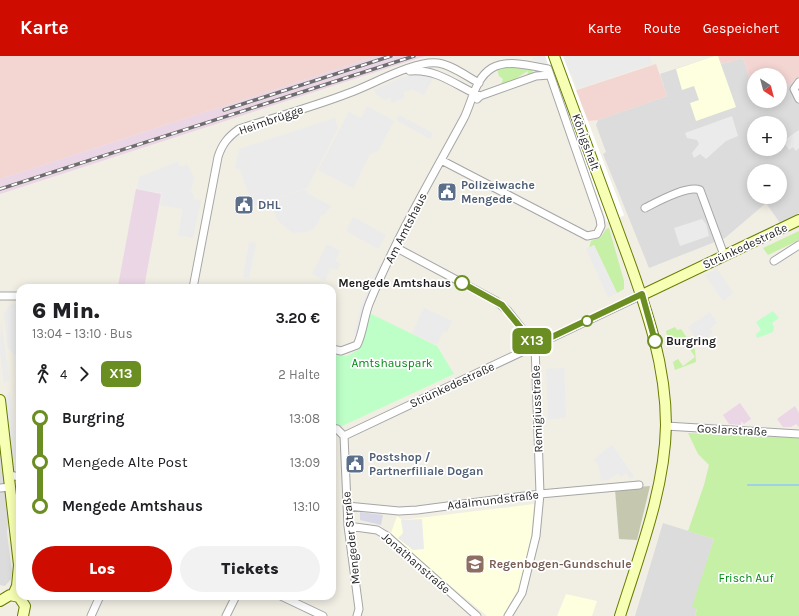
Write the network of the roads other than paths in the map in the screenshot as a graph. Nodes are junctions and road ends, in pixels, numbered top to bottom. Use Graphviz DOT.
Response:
graph roads {
  1 [pos="554,56"];
  2 [pos="536,67"];
  3 [pos="394,74"];
  4 [pos="550,74"];
  5 [pos="536,76"];
  6 [pos="799,82"];
  7 [pos="479,83"];
  8 [pos="477,95"];
  9 [pos="799,99"];
  10 [pos="441,160"];
  11 [pos="645,208"];
  12 [pos="799,220"];
  13 [pos="799,245"];
  14 [pos="395,247"];
  15 [pos="724,255"];
  16 [pos="774,261"];
  17 [pos="194,284"];
  18 [pos="642,294"];
  19 [pos="0,296"];
  20 [pos="16,296"];
  21 [pos="535,345"];
  22 [pos="336,350"];
  23 [pos="0,400"];
  24 [pos="666,426"];
  25 [pos="336,429"];
  26 [pos="799,434"];
  27 [pos="344,436"];
  28 [pos="9,475"];
  29 [pos="16,476"];
  30 [pos="639,485"];
  31 [pos="11,487"];
  32 [pos="0,488"];
  33 [pos="540,494"];
  34 [pos="346,506"];
  35 [pos="348,526"];
  36 [pos="16,530"];
  37 [pos="16,588"];
  38 [pos="10,597"];
  39 [pos="98,600"];
  40 [pos="234,600"];
  41 [pos="289,600"];
  42 [pos="23,616"];
  43 [pos="91,616"];
  44 [pos="226,616"];
  45 [pos="323,616"];
  46 [pos="357,616"];
  47 [pos="477,616"];
  48 [pos="508,616"];
  49 [pos="620,616"];
  1 -- 18 [label="main road, Königshalt"];
  2 -- 4 [label="street, Am Amtshaus"];
  2 -- 5 [label="street"];
  2 -- 7 [label="street, Am Amtshaus"];
  3 -- 7 [label="street, Heimbrügge"];
  3 -- 8 [label="street, Heimbrügge"];
  3 -- 17 [label="street, Heimbrügge"];
  4 -- 5 [label="street, Am Amtshaus"];
  4 -- 10 [label="street"];
  5 -- 8 [label="street, Am Amtshaus"];
  6 -- 9 [label="street"];
  7 -- 8 [label="street, Am Amtshaus"];
  8 -- 10 [label="street, Am Amtshaus"];
  10 -- 14 [label="street, Am Amtshaus"];
  11 -- 15 [label="street"];
  12 -- 15 [label="main road, Strünkedestraße"];
  13 -- 16 [label="street"];
  14 -- 21 [label="street"];
  14 -- 22 [label="street, Am Amtshaus"];
  15 -- 18 [label="main road, Strünkedestraße"];
  18 -- 21 [label="street, Strünkedestraße"];
  18 -- 24 [label="main road"];
  19 -- 20 [label="street"];
  21 -- 27 [label="street, Strünkedestraße"];
  21 -- 33 [label="street, Remigiusstraße"];
  23 -- 28 [label="main road"];
  24 -- 26 [label="street, Goslarstraße"];
  24 -- 49 [label="main road"];
  25 -- 27 [label="street"];
  27 -- 34 [label="street, Mengeder Straße"];
  28 -- 29 [label="street"];
  28 -- 31 [label="main road"];
  30 -- 33 [label="street, Adalmundstraße"];
  31 -- 32 [label="street"];
  31 -- 36 [label="main road"];
  33 -- 34 [label="street, Adalmundstraße"];
  33 -- 48 [label="street, Remigiusstraße"];
  34 -- 35 [label="street, Mengeder Straße"];
  35 -- 46 [label="street, Mengeder Straße"];
  35 -- 47 [label="street, Jonathanstraße"];
  37 -- 38 [label="main road"];
  38 -- 42 [label="main road"];
  39 -- 43 [label="street"];
  40 -- 44 [label="street"];
  41 -- 45 [label="street"];
}
